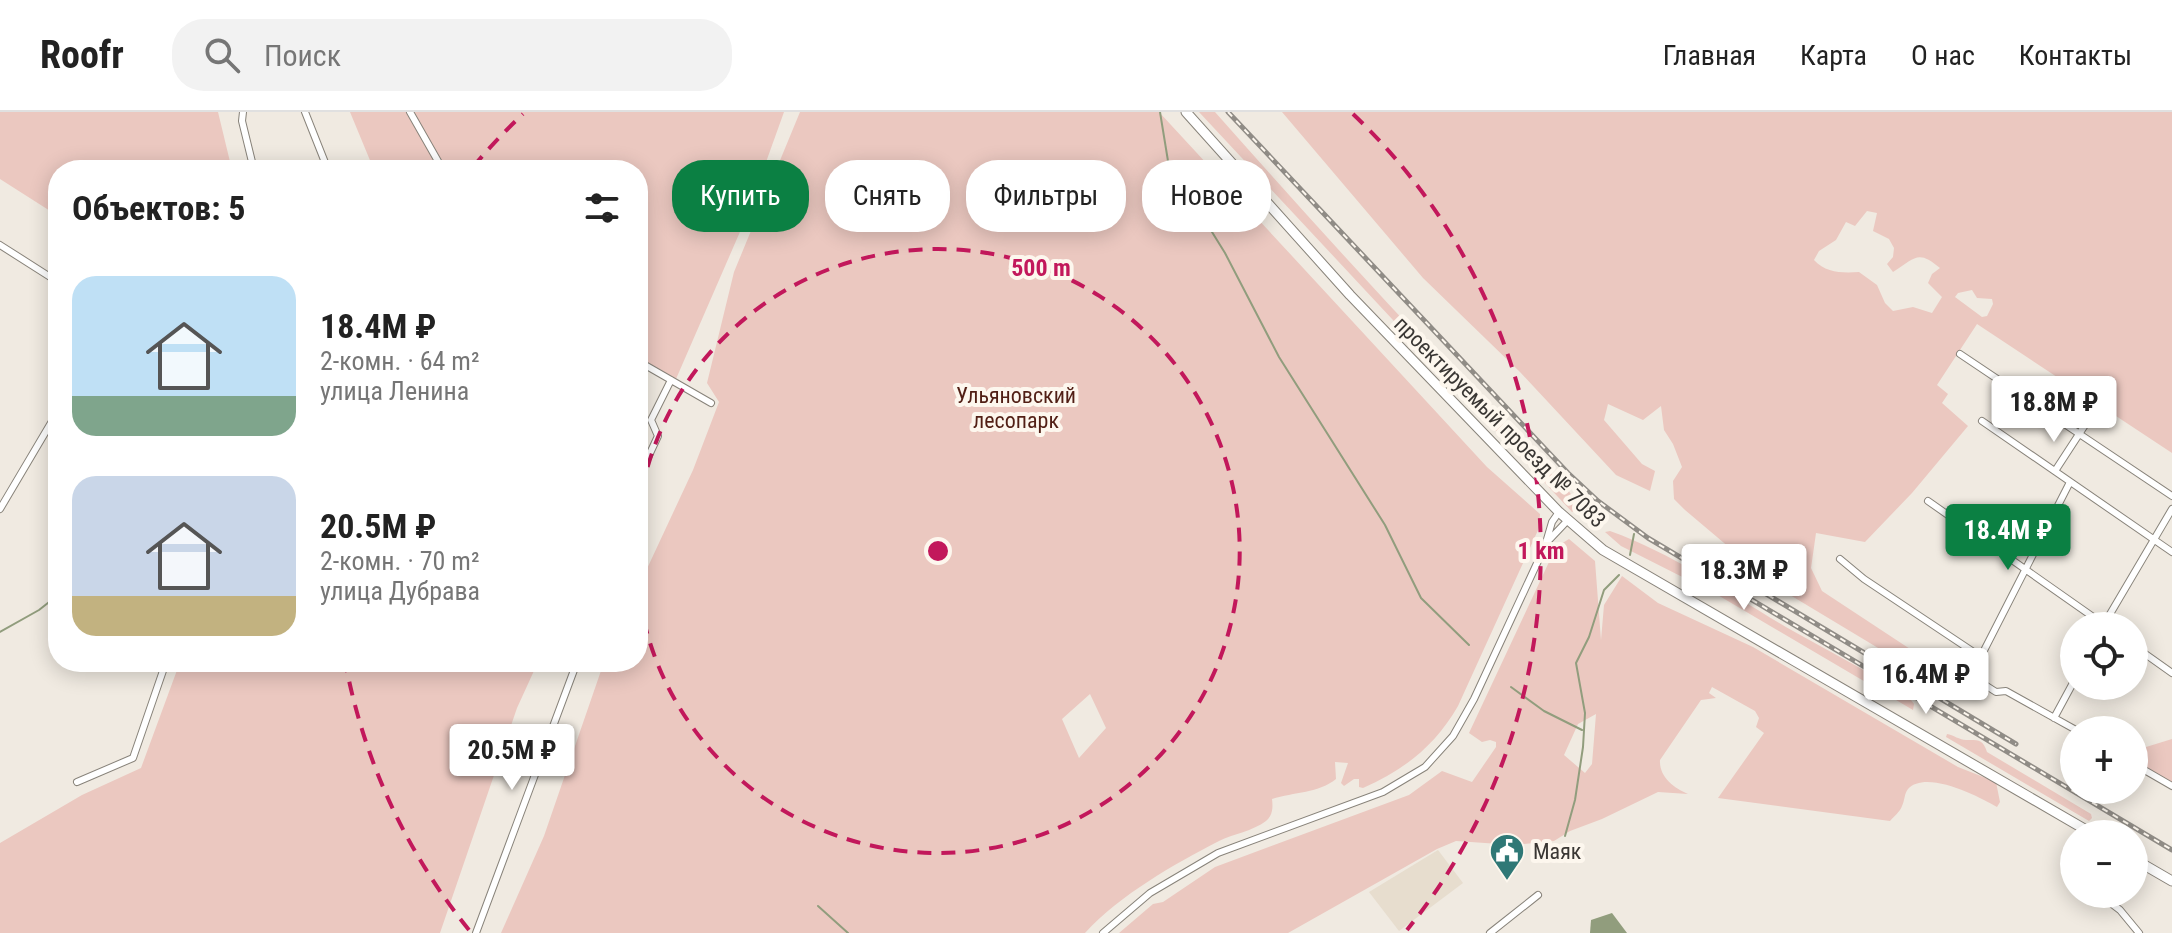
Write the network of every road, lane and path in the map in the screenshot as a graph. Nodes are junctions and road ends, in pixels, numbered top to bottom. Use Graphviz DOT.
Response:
graph roads {
  1 [pos="243,112"];
  2 [pos="305,112"];
  3 [pos="410,112"];
  4 [pos="1186,112"];
  5 [pos="252,160"];
  6 [pos="324,160"];
  7 [pos="437,160"];
  8 [pos="0,246"];
  9 [pos="48,276"];
  10 [pos="1960,354"];
  11 [pos="648,367"];
  12 [pos="671,380"];
  13 [pos="711,403"];
  14 [pos="2098,405"];
  15 [pos="1982,421"];
  16 [pos="48,428"];
  17 [pos="2079,434"];
  18 [pos="648,450"];
  19 [pos="2055,471"];
  20 [pos="2070,482"];
  21 [pos="2172,496"];
  22 [pos="1928,501"];
  23 [pos="0,509"];
  24 [pos="2172,509"];
  25 [pos="1559,512"];
  26 [pos="1568,520"];
  27 [pos="2153,539"];
  28 [pos="1545,546"];
  29 [pos="2172,552"];
  30 [pos="1840,559"];
  31 [pos="2026,570"];
  32 [pos="2084,612"];
  33 [pos="2112,612"];
  34 [pos="2148,656"];
  35 [pos="1981,657"];
  36 [pos="163,672"];
  37 [pos="573,672"];
  38 [pos="2172,673"];
  39 [pos="2064,700"];
  40 [pos="2054,718"];
  41 [pos="2060,721"];
  42 [pos="2148,772"];
  43 [pos="77,782"];
  44 [pos="2172,786"];
  45 [pos="2069,820"];
  46 [pos="2148,867"];
  47 [pos="2172,881"];
  48 [pos="1538,895"];
  49 [pos="2117,908"];
  50 [pos="476,933"];
  51 [pos="1103,933"];
  52 [pos="1490,933"];
  53 [pos="2139,933"];
  1 -- 5 [label="street"];
  2 -- 6 [label="street"];
  3 -- 7 [label="street"];
  4 -- 25 [label="main road, проектируемый проезд № 7083"];
  8 -- 9 [label="street"];
  10 -- 17 [label="street"];
  11 -- 12 [label="street"];
  12 -- 13 [label="street"];
  12 -- 18 [label="street"];
  14 -- 17 [label="street"];
  15 -- 19 [label="street"];
  16 -- 23 [label="street"];
  17 -- 19 [label="street"];
  17 -- 21 [label="street"];
  19 -- 20 [label="street"];
  20 -- 27 [label="street"];
  20 -- 31 [label="street"];
  22 -- 31 [label="street"];
  24 -- 27 [label="street"];
  25 -- 26 [label="main road, проектируемый проезд № 7083"];
  25 -- 28 [label="street"];
  26 -- 28 [label="street"];
  26 -- 45 [label="main road, проектируемый проезд № 7083"];
  27 -- 29 [label="street"];
  27 -- 33 [label="street"];
  28 -- 51 [label="street"];
  30 -- 35 [label="street"];
  31 -- 32 [label="street"];
  31 -- 35 [label="street"];
  34 -- 38 [label="street"];
  35 -- 40 [label="street"];
  36 -- 43 [label="street"];
  37 -- 50 [label="street"];
  39 -- 40 [label="street"];
  40 -- 41 [label="street"];
  42 -- 44 [label="street"];
  46 -- 47 [label="main road"];
  48 -- 52 [label="street"];
  49 -- 53 [label="street"];
}
